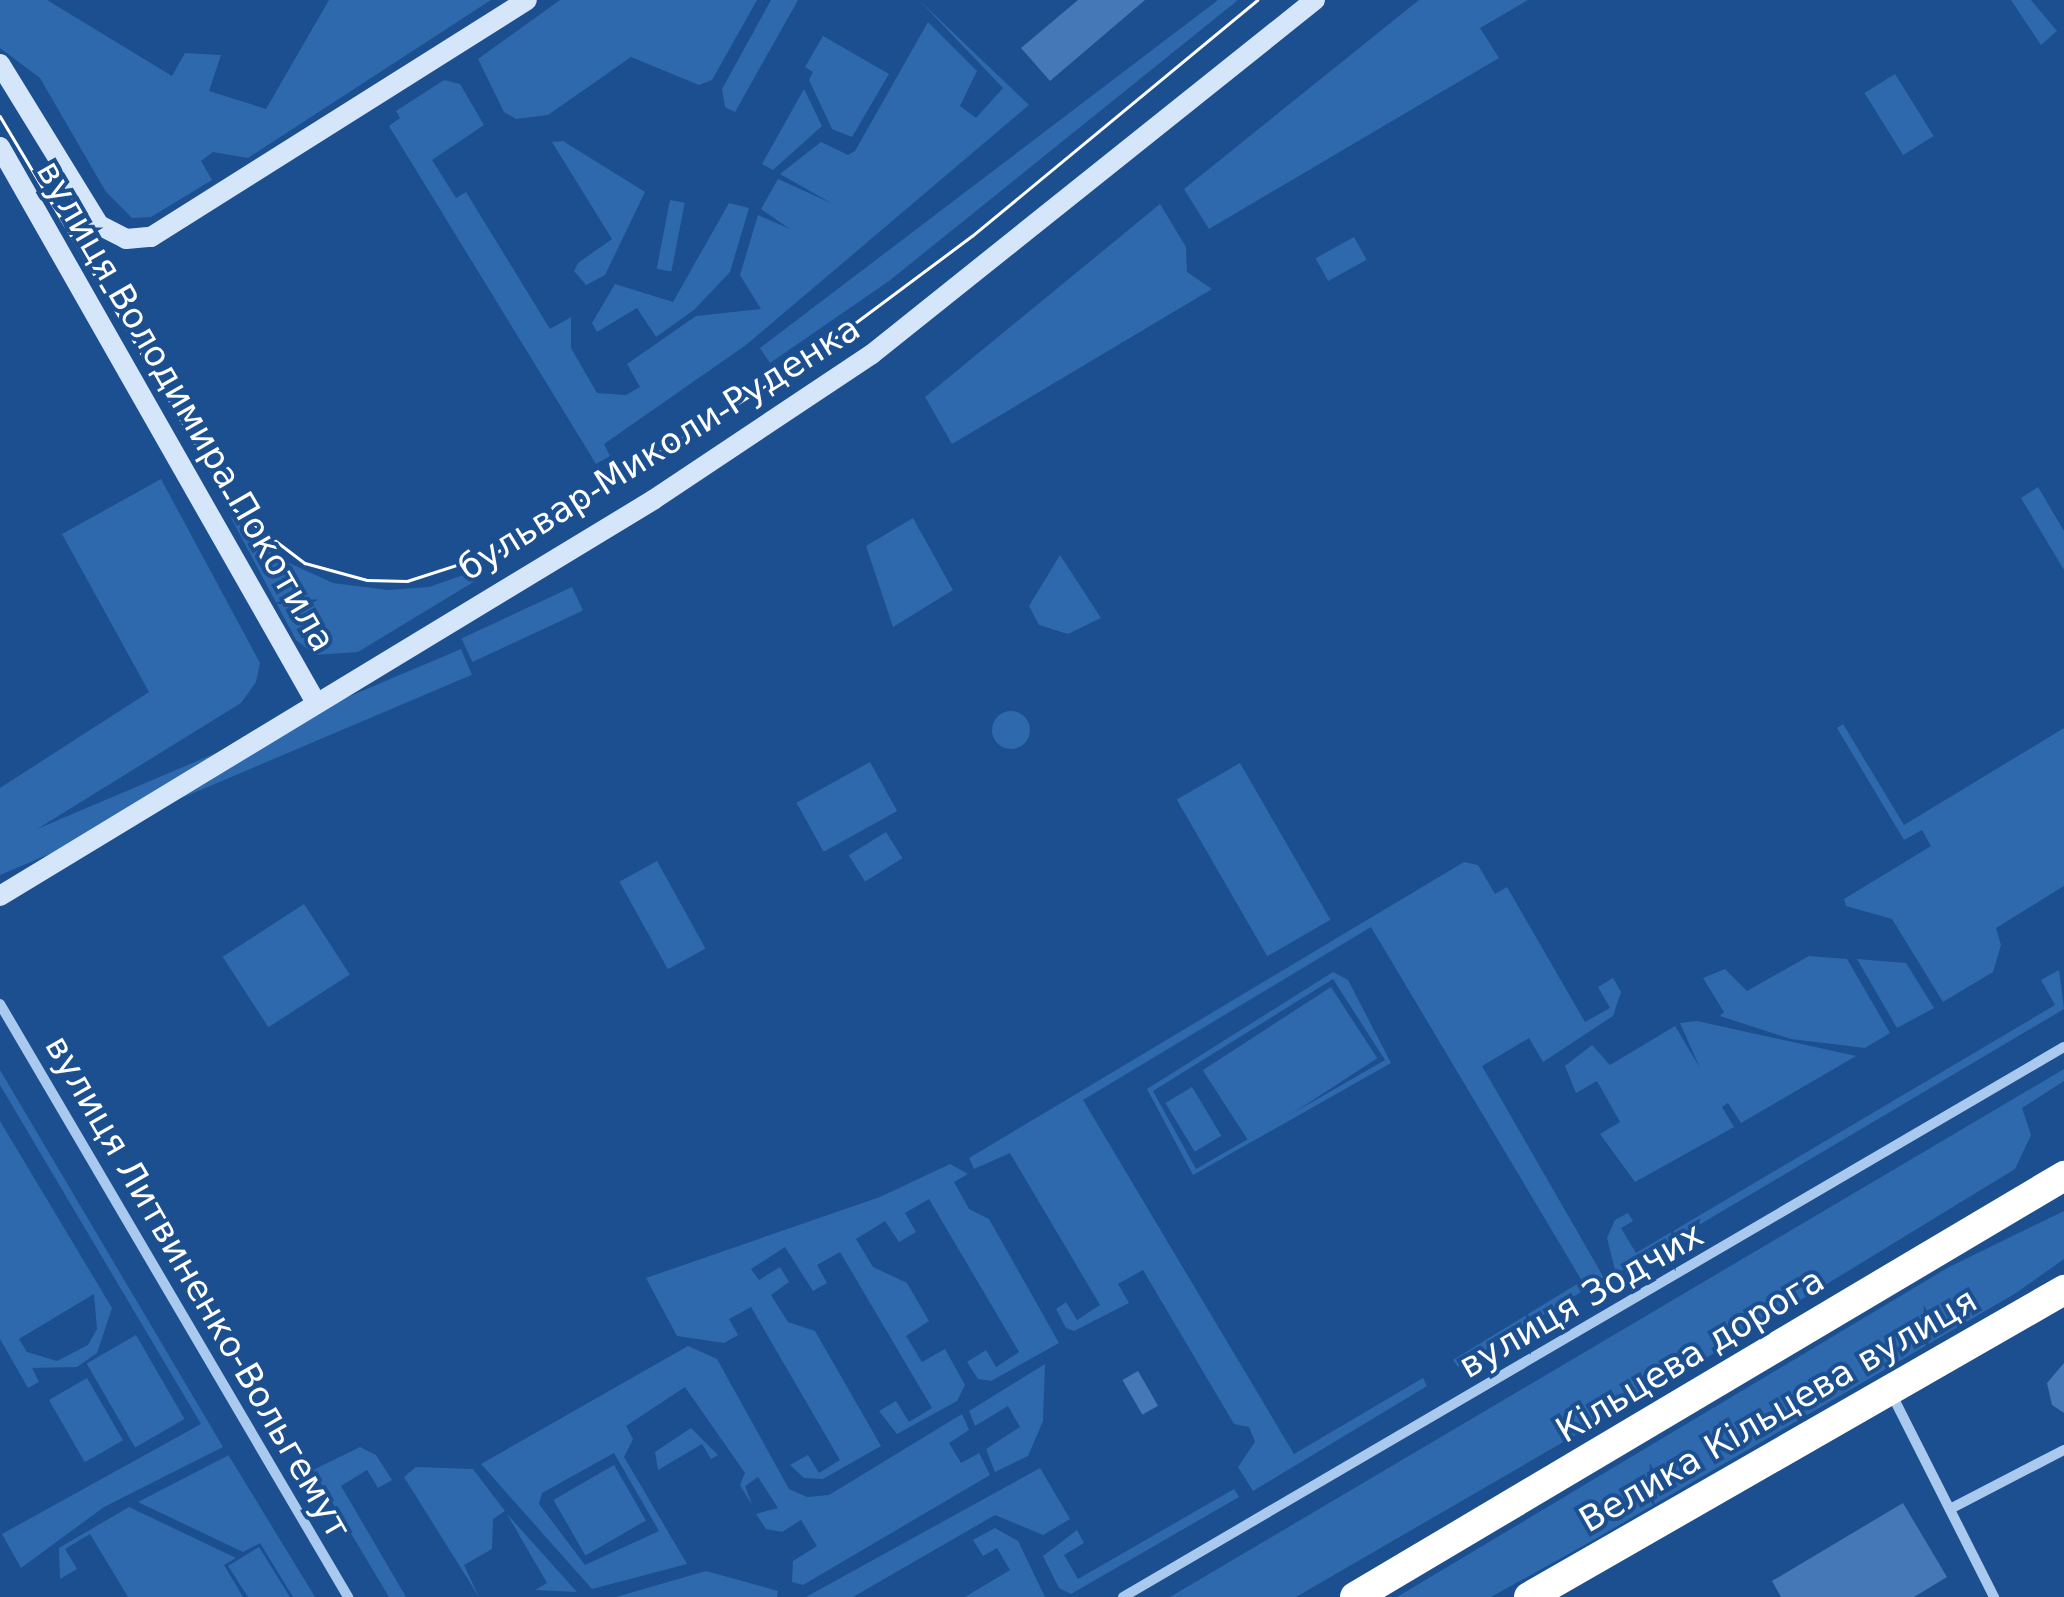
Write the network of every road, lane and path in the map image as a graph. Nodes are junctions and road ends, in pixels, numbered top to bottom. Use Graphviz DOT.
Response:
graph roads {
  1 [pos="527,0"];
  2 [pos="1314,0"];
  3 [pos="0,64"];
  4 [pos="0,147"];
  5 [pos="314,699"];
  6 [pos="0,896"];
  7 [pos="0,1004"];
  8 [pos="2064,1047"];
  9 [pos="2064,1176"];
  10 [pos="2064,1290"];
  11 [pos="1888,1389"];
  12 [pos="2064,1450"];
  13 [pos="1950,1509"];
  14 [pos="348,1597"];
  15 [pos="1123,1597"];
  16 [pos="1356,1597"];
  17 [pos="1529,1597"];
  18 [pos="1994,1597"];
  1 -- 3 [label="street, вулиця Володимира Покотила"];
  2 -- 5 [label="street, бульвар Миколи Руденка"];
  4 -- 5 [label="street, вулиця Володимира Покотила"];
  5 -- 6 [label="street, бульвар Миколи Руденка"];
  7 -- 14 [label="street, вулиця Литвиненко-Вольгемут"];
  8 -- 15 [label="street, вулиця Зодчих"];
  9 -- 16 [label="highway, Кільцева дорога"];
  10 -- 11 [label="highway, Велика Кільцева вулиця"];
  11 -- 13 [label="street"];
  11 -- 17 [label="highway, Велика Кільцева вулиця"];
  12 -- 13 [label="street"];
  13 -- 18 [label="street"];
}
